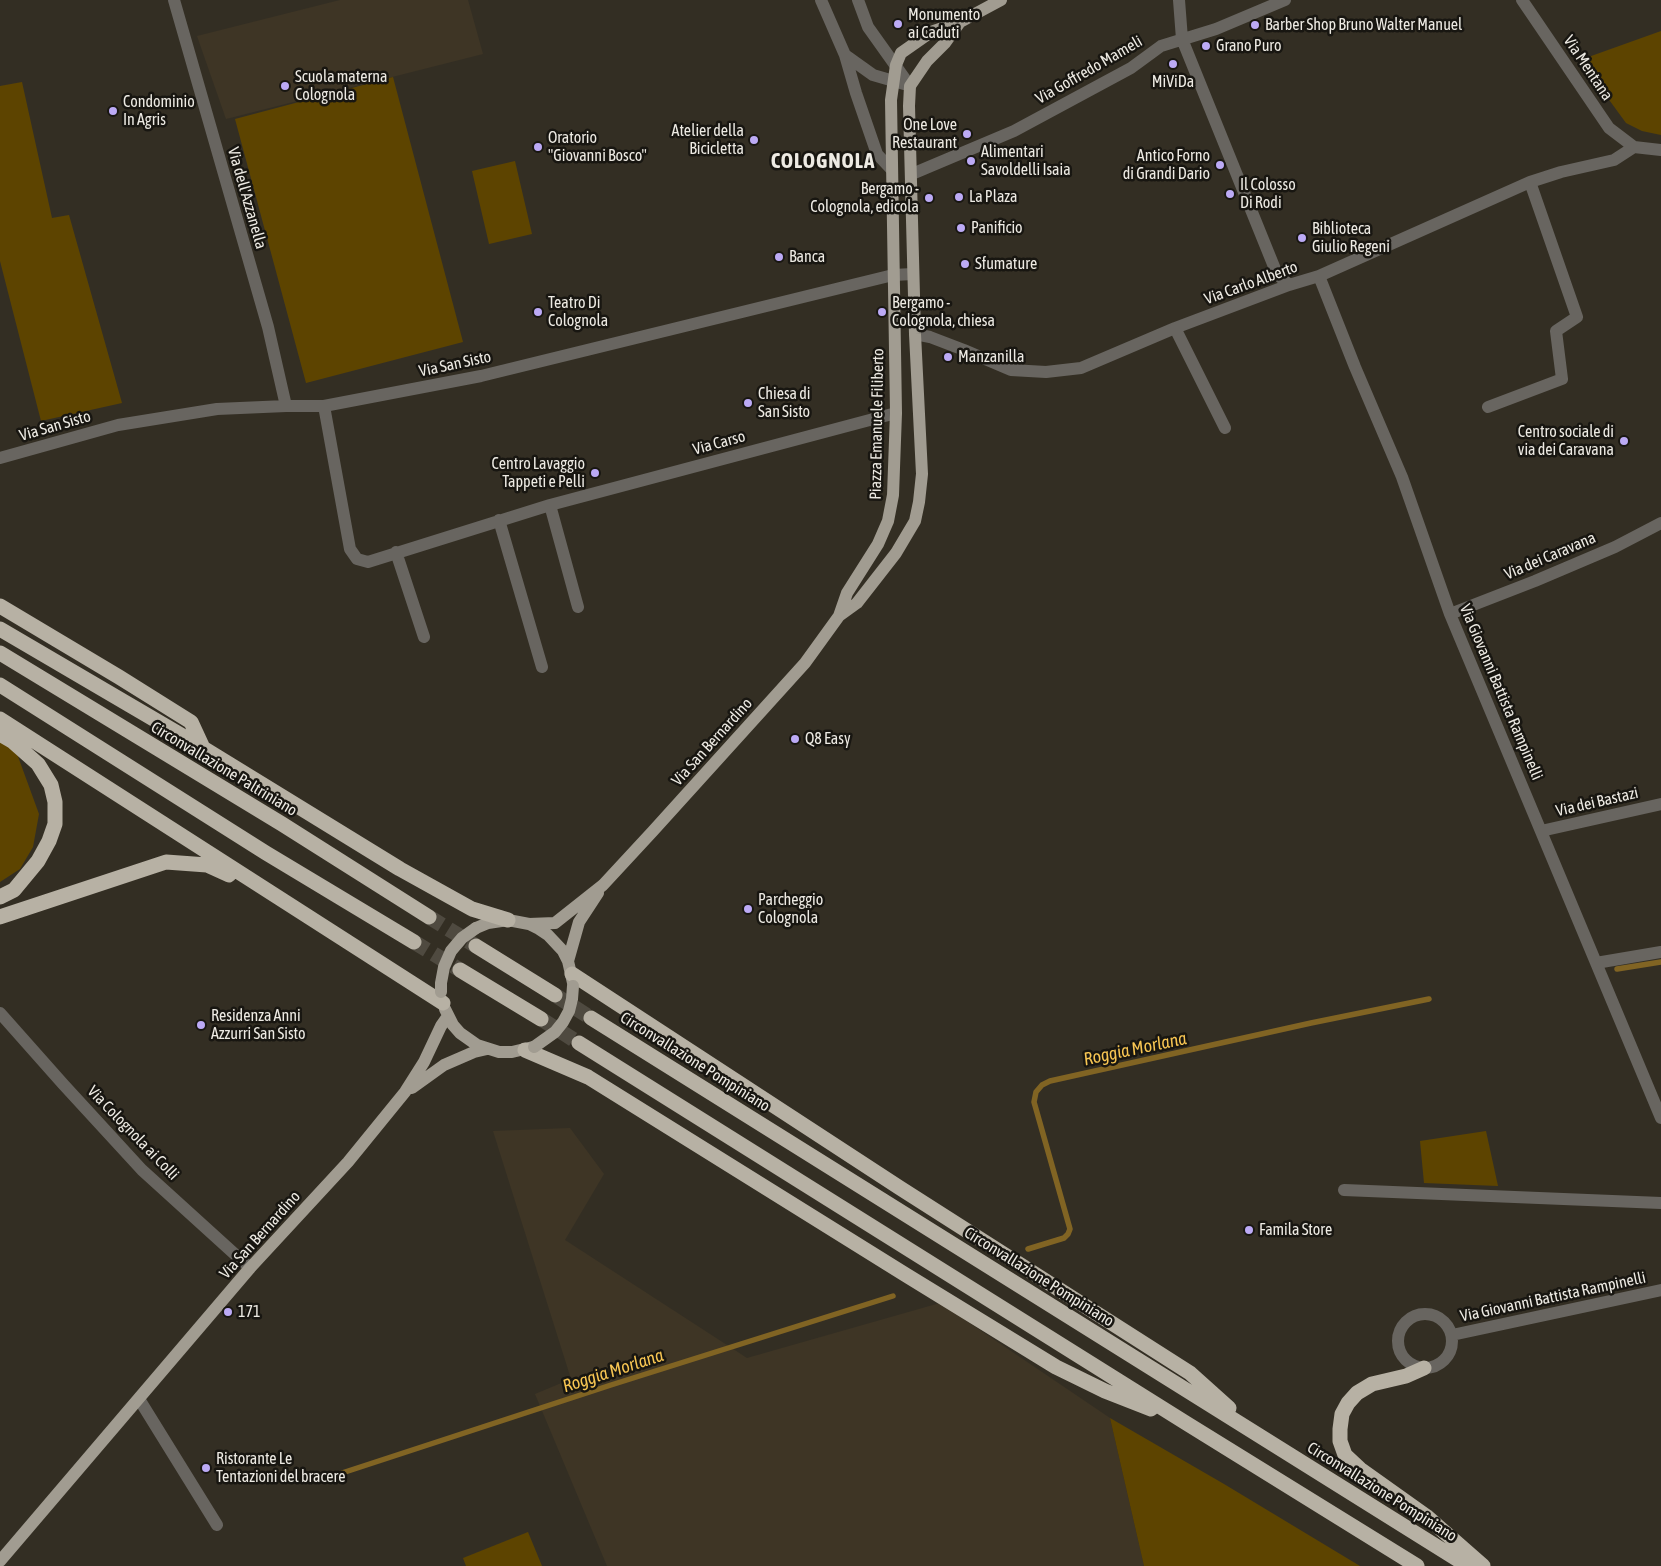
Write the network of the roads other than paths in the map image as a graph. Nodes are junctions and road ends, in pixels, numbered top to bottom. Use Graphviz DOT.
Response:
graph roads {
  1 [pos="174,0"];
  2 [pos="821,0"];
  3 [pos="858,0"];
  4 [pos="1001,0"];
  5 [pos="1179,0"];
  6 [pos="1285,0"];
  7 [pos="1522,0"];
  8 [pos="960,22"];
  9 [pos="1182,39"];
  10 [pos="845,55"];
  11 [pos="896,65"];
  12 [pos="894,82"];
  13 [pos="910,86"];
  14 [pos="1634,147"];
  15 [pos="1661,150"];
  16 [pos="892,170"];
  17 [pos="912,174"];
  18 [pos="1530,182"];
  19 [pos="914,274"];
  20 [pos="894,275"];
  21 [pos="1319,276"];
  22 [pos="1289,285"];
  23 [pos="1175,328"];
  24 [pos="915,334"];
  25 [pos="286,406"];
  26 [pos="324,406"];
  27 [pos="1488,407"];
  28 [pos="896,412"];
  29 [pos="1225,428"];
  30 [pos="0,458"];
  31 [pos="550,505"];
  32 [pos="499,520"];
  33 [pos="1661,523"];
  34 [pos="396,552"];
  35 [pos="0,606"];
  36 [pos="578,607"];
  37 [pos="1450,614"];
  38 [pos="839,616"];
  39 [pos="0,629"];
  40 [pos="424,637"];
  41 [pos="0,653"];
  42 [pos="542,667"];
  43 [pos="68,670"];
  44 [pos="119,677"];
  45 [pos="0,685"];
  46 [pos="0,718"];
  47 [pos="0,734"];
  48 [pos="203,748"];
  49 [pos="1661,804"];
  50 [pos="1541,832"];
  51 [pos="603,885"];
  52 [pos="0,896"];
  53 [pos="306,915"];
  54 [pos="429,917"];
  55 [pos="0,918"];
  56 [pos="508,920"];
  57 [pos="529,924"];
  58 [pos="414,942"];
  59 [pos="476,946"];
  60 [pos="1661,952"];
  61 [pos="1596,963"];
  62 [pos="460,970"];
  63 [pos="571,973"];
  64 [pos="555,995"];
  65 [pos="444,1004"];
  66 [pos="0,1013"];
  67 [pos="591,1018"];
  68 [pos="541,1019"];
  69 [pos="579,1043"];
  70 [pos="530,1048"];
  71 [pos="487,1049"];
  72 [pos="406,1092"];
  73 [pos="1661,1118"];
  74 [pos="1344,1190"];
  75 [pos="1661,1203"];
  76 [pos="250,1268"];
  77 [pos="1661,1290"];
  78 [pos="1452,1335"];
  79 [pos="1424,1368"];
  80 [pos="139,1399"];
  81 [pos="1186,1423"];
  82 [pos="1262,1437"];
  83 [pos="217,1525"];
  84 [pos="0,1561"];
  85 [pos="1418,1566"];
  86 [pos="1468,1566"];
  87 [pos="1483,1566"];
  1 -- 25 [label="street, Via dell'Azzanella"];
  2 -- 10 [label="street"];
  3 -- 11 [label="street"];
  4 -- 8 [label="main road"];
  5 -- 9 [label="street"];
  6 -- 9 [label="street, Via Goffredo Mameli"];
  7 -- 14 [label="street, Via Mentana"];
  8 -- 11 [label="main road"];
  8 -- 13 [label="main road"];
  9 -- 17 [label="street, Via Goffredo Mameli"];
  9 -- 22 [label="street"];
  10 -- 12 [label="street"];
  10 -- 16 [label="street"];
  11 -- 12 [label="main road, Piazza Emanuele Filiberto"];
  11 -- 13 [label="street"];
  12 -- 13 [label="street"];
  12 -- 16 [label="main road, Piazza Emanuele Filiberto"];
  13 -- 17 [label="main road"];
  14 -- 15 [label="street"];
  14 -- 18 [label="street, Via Carlo Alberto"];
  16 -- 20 [label="main road, Piazza Emanuele Filiberto"];
  17 -- 19 [label="main road"];
  18 -- 21 [label="street, Via Carlo Alberto"];
  18 -- 27 [label="street"];
  19 -- 20 [label="street, Via San Sisto"];
  19 -- 24 [label="main road"];
  20 -- 26 [label="street, Via San Sisto"];
  20 -- 28 [label="main road, Piazza Emanuele Filiberto"];
  21 -- 22 [label="street, Via Carlo Alberto"];
  21 -- 37 [label="street, Via Giovanni Battista Rampinelli"];
  22 -- 23 [label="street, Via Carlo Alberto"];
  23 -- 24 [label="street, Via Carlo Alberto"];
  23 -- 29 [label="street"];
  24 -- 38 [label="main road"];
  25 -- 26 [label="street, Via San Sisto"];
  25 -- 30 [label="street, Via San Sisto"];
  26 -- 34 [label="street, Via Carso"];
  28 -- 31 [label="street, Via Carso"];
  28 -- 38 [label="main road, Piazza Emanuele Filiberto"];
  31 -- 32 [label="street, Via Carso"];
  31 -- 36 [label="street"];
  32 -- 34 [label="street, Via Carso"];
  32 -- 42 [label="street"];
  33 -- 37 [label="street, Via dei Caravana"];
  34 -- 40 [label="street"];
  35 -- 44 [label="highway"];
  37 -- 50 [label="street, Via Giovanni Battista Rampinelli"];
  38 -- 51 [label="main road, Via San Bernardino"];
  39 -- 43 [label="highway"];
  41 -- 54 [label="highway, Circonvallazione Paltriniano"];
  43 -- 44 [label="highway"];
  43 -- 48 [label="highway"];
  44 -- 48 [label="highway"];
  45 -- 58 [label="highway"];
  46 -- 53 [label="highway"];
  47 -- 52 [label="highway"];
  48 -- 56 [label="highway"];
  49 -- 50 [label="street, Via dei Bastazi"];
  50 -- 61 [label="street, Via Giovanni Battista Rampinelli"];
  51 -- 57 [label="main road, Via San Bernardino"];
  51 -- 63 [label="main road, Via San Bernardino"];
  53 -- 55 [label="highway"];
  53 -- 65 [label="highway"];
  56 -- 57 [label="main road, Via San Bernardino"];
  56 -- 65 [label="main road, Via San Bernardino, bridge"];
  57 -- 63 [label="main road, Via San Bernardino"];
  59 -- 64 [label="highway"];
  60 -- 61 [label="street"];
  61 -- 73 [label="street, Via Giovanni Battista Rampinelli"];
  62 -- 68 [label="highway"];
  63 -- 70 [label="main road, Via San Bernardino, bridge"];
  63 -- 82 [label="highway"];
  65 -- 71 [label="main road, Via San Bernardino"];
  65 -- 72 [label="main road, Via San Bernardino"];
  66 -- 76 [label="street, Via Colognola ai Colli"];
  67 -- 82 [label="highway, Circonvallazione Pompiniano"];
  69 -- 81 [label="highway"];
  70 -- 71 [label="main road, Via San Bernardino"];
  70 -- 81 [label="highway"];
  71 -- 72 [label="main road, Via San Bernardino"];
  72 -- 76 [label="main road, Via San Bernardino"];
  74 -- 75 [label="street"];
  76 -- 80 [label="main road, Via San Bernardino"];
  77 -- 78 [label="street, Via Giovanni Battista Rampinelli"];
  78 -- 79 [label="street, Via Giovanni Battista Rampinelli"];
  78 -- 79 [label="street, Via Giovanni Battista Rampinelli"];
  79 -- 87 [label="highway"];
  80 -- 83 [label="street"];
  80 -- 84 [label="main road, Via San Bernardino"];
  81 -- 85 [label="highway"];
  82 -- 86 [label="highway, Circonvallazione Pompiniano"];
}
